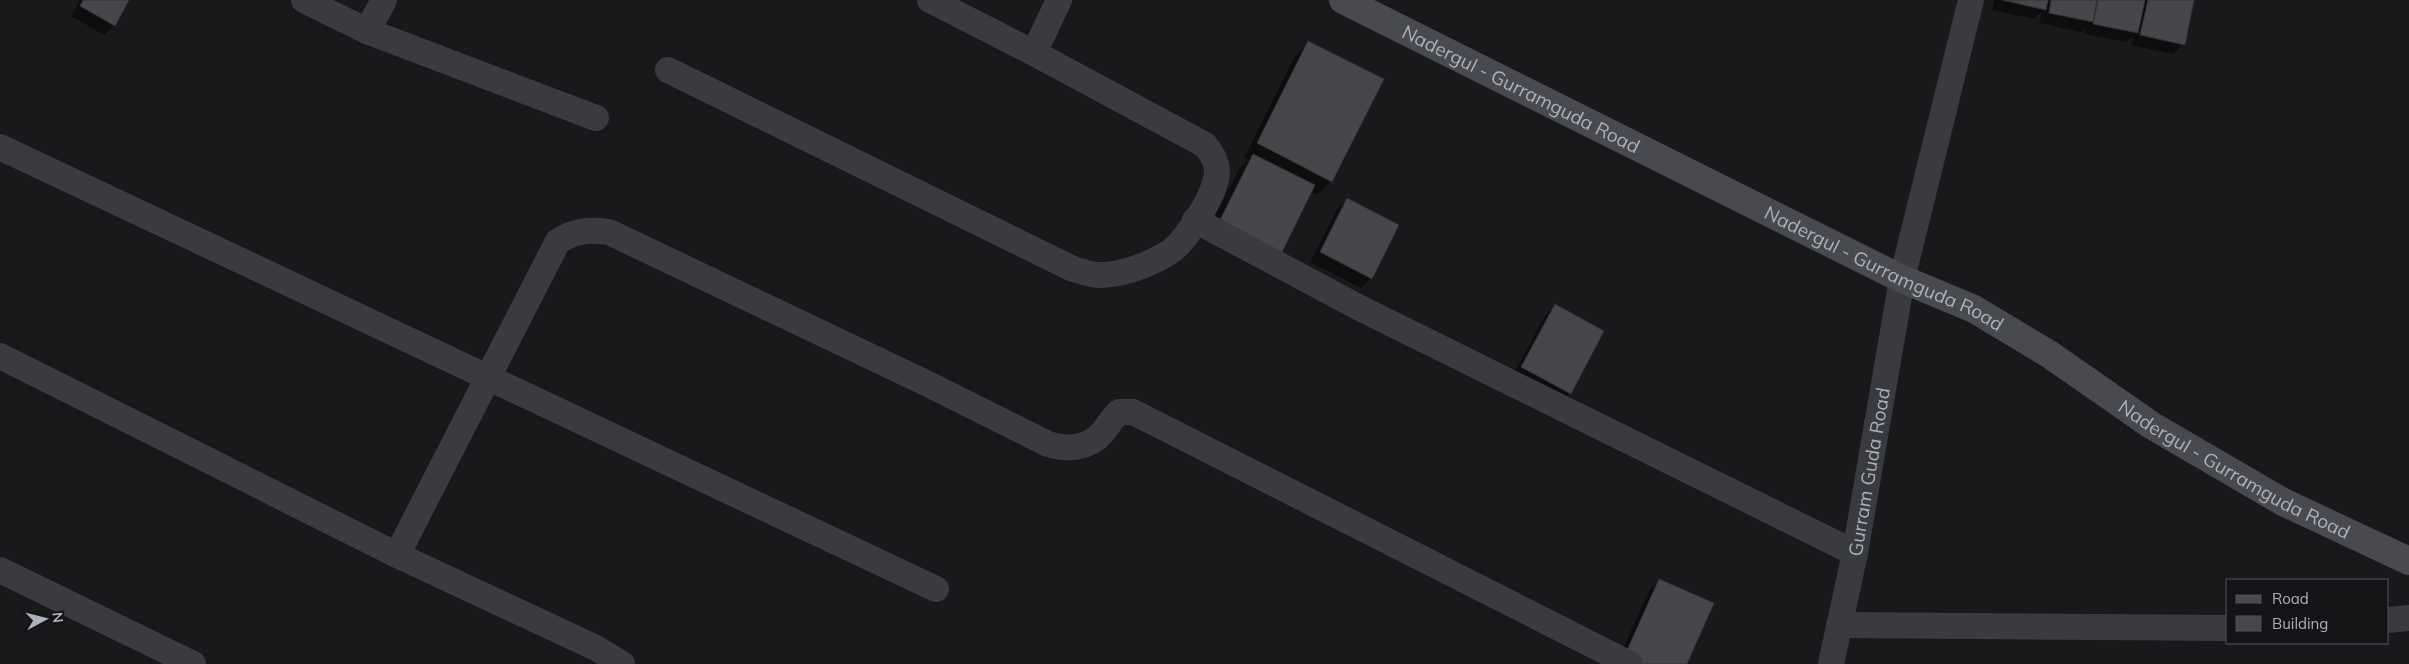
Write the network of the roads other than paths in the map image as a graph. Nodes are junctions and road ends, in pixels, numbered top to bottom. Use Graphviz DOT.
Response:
graph roads {
  1 [pos="304,0"];
  2 [pos="384,0"];
  3 [pos="930,0"];
  4 [pos="1059,0"];
  5 [pos="1343,0"];
  6 [pos="1971,0"];
  7 [pos="367,31"];
  8 [pos="1034,53"];
  9 [pos="668,70"];
  10 [pos="596,118"];
  11 [pos="0,147"];
  12 [pos="1195,220"];
  13 [pos="1902,279"];
  14 [pos="0,356"];
  15 [pos="488,378"];
  16 [pos="1855,553"];
  17 [pos="397,555"];
  18 [pos="2409,561"];
  19 [pos="0,570"];
  20 [pos="936,589"];
  21 [pos="2409,618"];
  22 [pos="2389,620"];
  23 [pos="1839,625"];
  24 [pos="2226,628"];
  25 [pos="194,664"];
  26 [pos="622,664"];
  27 [pos="1630,664"];
  28 [pos="1831,664"];
  1 -- 7 [label="street"];
  2 -- 7 [label="street"];
  3 -- 8 [label="street"];
  4 -- 8 [label="street"];
  5 -- 13 [label="main road, Nadergul - Gurramguda Road"];
  6 -- 13 [label="street, Gurram Guda Road"];
  7 -- 10 [label="street"];
  8 -- 12 [label="street"];
  9 -- 12 [label="street"];
  11 -- 15 [label="street"];
  12 -- 16 [label="street"];
  13 -- 16 [label="street, Gurram Guda Road"];
  13 -- 18 [label="main road, Nadergul - Gurramguda Road"];
  14 -- 17 [label="street"];
  15 -- 17 [label="street"];
  15 -- 20 [label="street"];
  15 -- 27 [label="street"];
  16 -- 23 [label="street, Gurram Guda Road"];
  17 -- 26 [label="street"];
  19 -- 25 [label="street"];
  21 -- 22 [label="street"];
  23 -- 24 [label="street"];
  23 -- 28 [label="street, Gurram Guda Road"];
}
